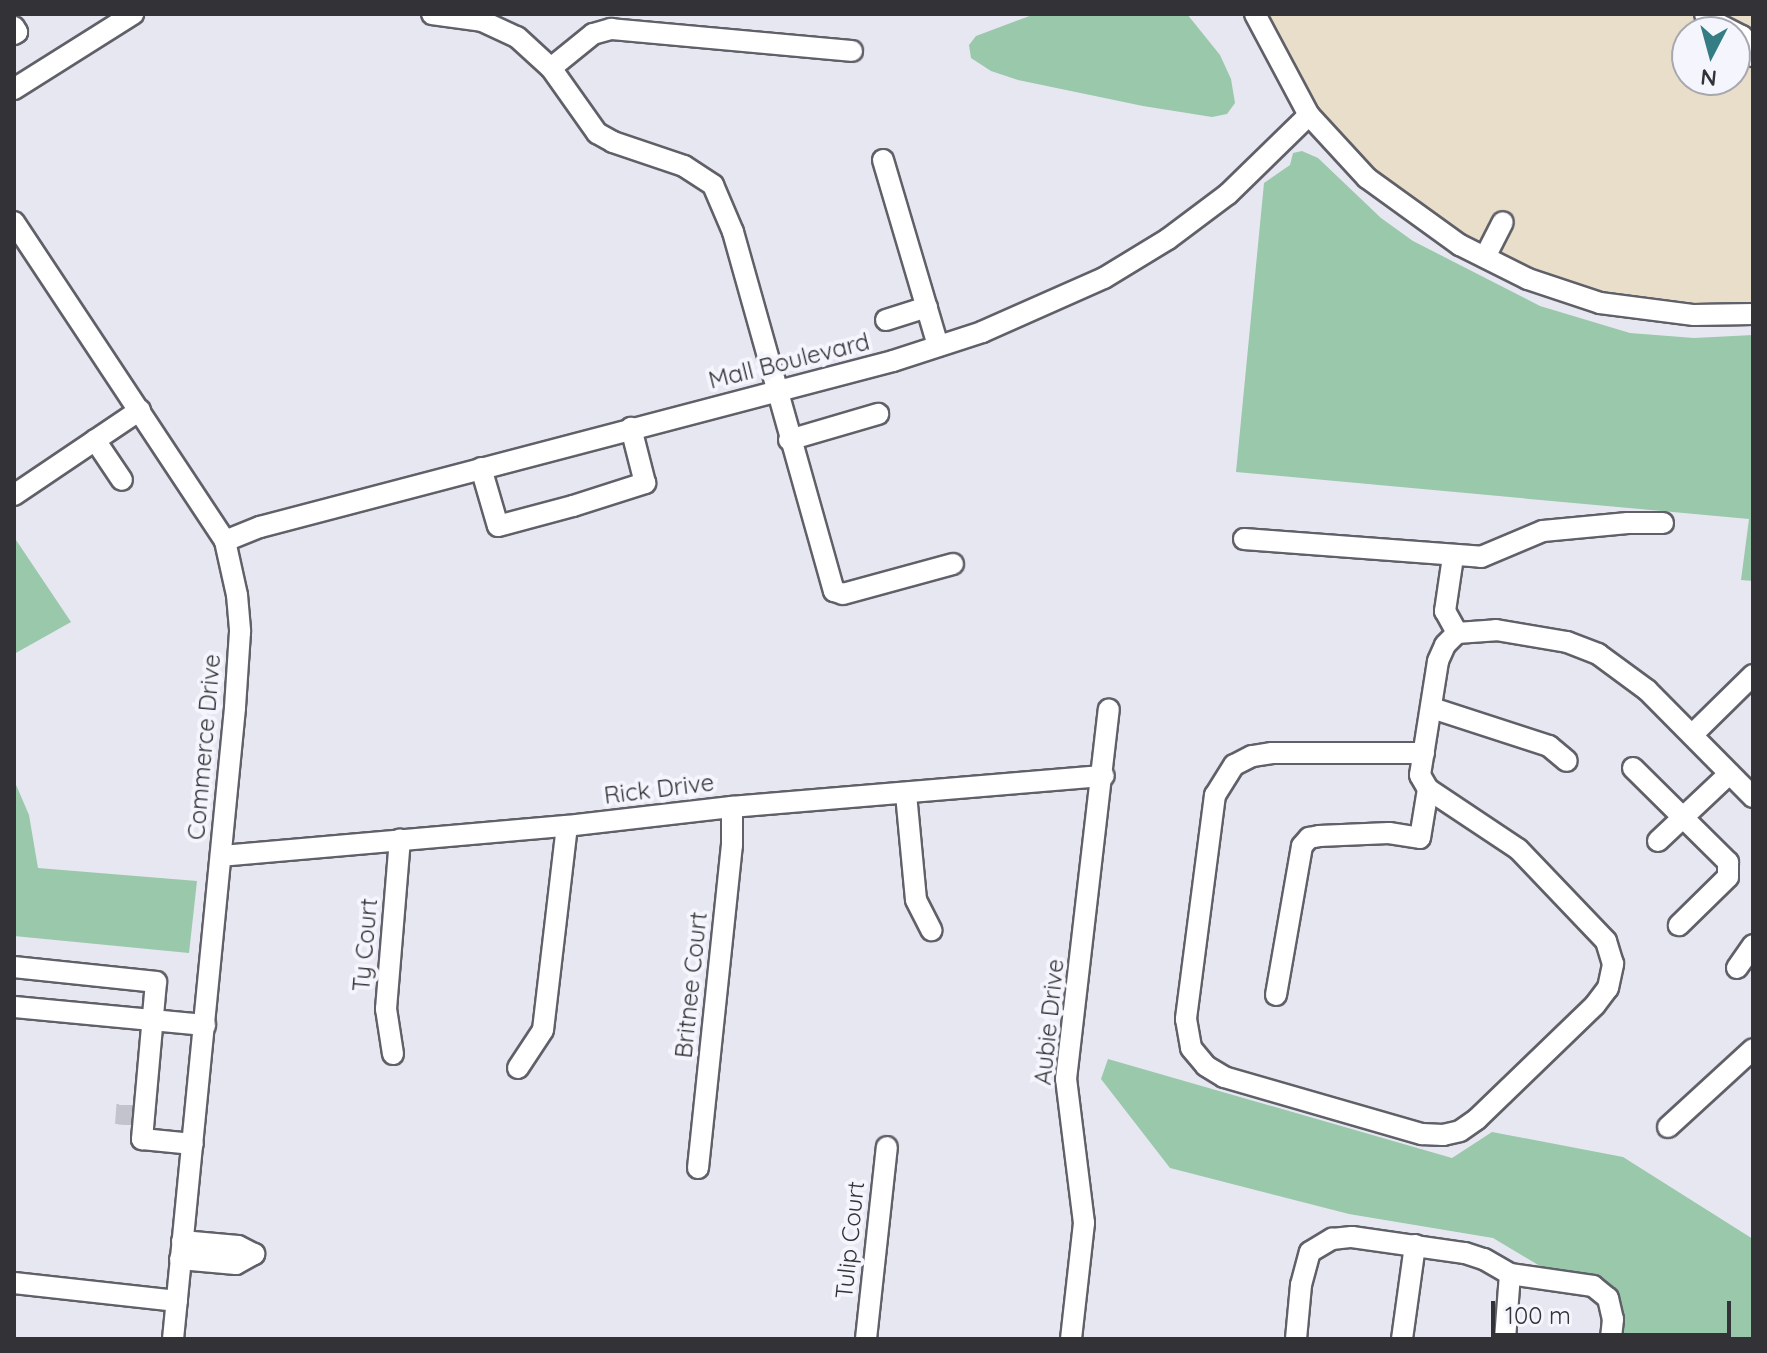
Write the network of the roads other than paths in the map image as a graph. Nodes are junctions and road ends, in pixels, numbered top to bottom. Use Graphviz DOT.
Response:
graph roads {
  1 [pos="133,14"];
  2 [pos="432,14"];
  3 [pos="1255,14"];
  4 [pos="1705,14"];
  5 [pos="14,27"];
  6 [pos="14,34"];
  7 [pos="852,51"];
  8 [pos="1753,56"];
  9 [pos="551,68"];
  10 [pos="14,89"];
  11 [pos="1309,115"];
  12 [pos="883,160"];
  13 [pos="14,222"];
  14 [pos="1503,222"];
  15 [pos="1485,257"];
  16 [pos="927,307"];
  17 [pos="1753,314"];
  18 [pos="886,320"];
  19 [pos="938,346"];
  20 [pos="776,393"];
  21 [pos="140,410"];
  22 [pos="878,414"];
  23 [pos="631,428"];
  24 [pos="95,440"];
  25 [pos="789,440"];
  26 [pos="481,468"];
  27 [pos="122,480"];
  28 [pos="14,495"];
  29 [pos="1663,523"];
  30 [pos="1244,539"];
  31 [pos="225,541"];
  32 [pos="1453,557"];
  33 [pos="953,564"];
  34 [pos="1457,633"];
  35 [pos="1753,675"];
  36 [pos="1432,708"];
  37 [pos="1109,709"];
  38 [pos="1693,734"];
  39 [pos="1424,753"];
  40 [pos="1567,761"];
  41 [pos="1633,768"];
  42 [pos="1729,774"];
  43 [pos="1104,776"];
  44 [pos="1428,789"];
  45 [pos="906,794"];
  46 [pos="1753,797"];
  47 [pos="732,807"];
  48 [pos="1683,818"];
  49 [pos="567,826"];
  50 [pos="400,840"];
  51 [pos="1658,841"];
  52 [pos="221,856"];
  53 [pos="1679,925"];
  54 [pos="931,930"];
  55 [pos="1753,945"];
  56 [pos="14,967"];
  57 [pos="1737,968"];
  58 [pos="1276,995"];
  59 [pos="14,1007"];
  60 [pos="152,1020"];
  61 [pos="205,1025"];
  62 [pos="1753,1049"];
  63 [pos="393,1054"];
  64 [pos="518,1068"];
  65 [pos="147,1080"];
  66 [pos="127,1099"];
  67 [pos="125,1125"];
  68 [pos="1668,1127"];
  69 [pos="142,1139"];
  70 [pos="193,1144"];
  71 [pos="887,1147"];
  72 [pos="698,1168"];
  73 [pos="1415,1245"];
  74 [pos="1510,1274"];
  75 [pos="14,1283"];
  76 [pos="177,1301"];
  77 [pos="173,1339"];
  78 [pos="866,1339"];
  79 [pos="1071,1339"];
  80 [pos="1296,1339"];
  81 [pos="1402,1339"];
  82 [pos="1505,1339"];
  83 [pos="1611,1339"];
  1 -- 10 [label="street"];
  2 -- 9 [label="street"];
  3 -- 11 [label="street"];
  4 -- 8 [label="street"];
  5 -- 6 [label="street"];
  7 -- 9 [label="street"];
  9 -- 20 [label="street"];
  11 -- 15 [label="street"];
  11 -- 19 [label="street, Mall Boulevard"];
  12 -- 16 [label="street"];
  13 -- 21 [label="street, Commerce Drive"];
  14 -- 15 [label="street"];
  15 -- 17 [label="street"];
  16 -- 18 [label="street"];
  16 -- 19 [label="street"];
  19 -- 20 [label="street, Mall Boulevard"];
  20 -- 23 [label="street, Mall Boulevard"];
  20 -- 25 [label="street"];
  21 -- 24 [label="street"];
  21 -- 31 [label="street, Commerce Drive"];
  22 -- 25 [label="street"];
  23 -- 26 [label="street, Mall Boulevard"];
  23 -- 26 [label="street"];
  24 -- 27 [label="street"];
  24 -- 28 [label="street"];
  25 -- 33 [label="street"];
  26 -- 31 [label="street, Mall Boulevard"];
  29 -- 32 [label="street"];
  30 -- 32 [label="street"];
  31 -- 52 [label="street, Commerce Drive"];
  32 -- 34 [label="street"];
  34 -- 36 [label="street"];
  34 -- 38 [label="street"];
  35 -- 38 [label="street"];
  36 -- 39 [label="street"];
  36 -- 40 [label="street"];
  37 -- 43 [label="street, Aubie Drive"];
  38 -- 42 [label="street"];
  39 -- 44 [label="street"];
  39 -- 44 [label="street"];
  41 -- 48 [label="street"];
  42 -- 46 [label="street"];
  42 -- 48 [label="street"];
  43 -- 45 [label="street, Rick Drive"];
  43 -- 79 [label="street, Aubie Drive"];
  44 -- 58 [label="street"];
  45 -- 47 [label="street, Rick Drive"];
  45 -- 54 [label="street"];
  47 -- 49 [label="street, Rick Drive"];
  47 -- 72 [label="street, Britnee Court"];
  48 -- 51 [label="street"];
  48 -- 53 [label="street"];
  49 -- 50 [label="street, Rick Drive"];
  49 -- 64 [label="street"];
  50 -- 52 [label="street, Rick Drive"];
  50 -- 63 [label="street, Ty Court"];
  52 -- 61 [label="street, Commerce Drive"];
  55 -- 57 [label="street"];
  56 -- 60 [label="street"];
  59 -- 60 [label="street"];
  60 -- 61 [label="street"];
  60 -- 65 [label="street"];
  61 -- 70 [label="street, Commerce Drive"];
  62 -- 68 [label="street"];
  65 -- 66 [label="street"];
  65 -- 69 [label="street"];
  67 -- 69 [label="street"];
  69 -- 70 [label="street"];
  70 -- 76 [label="street, Commerce Drive"];
  71 -- 78 [label="street, Tulip Court"];
  73 -- 74 [label="street"];
  73 -- 80 [label="street"];
  73 -- 81 [label="street"];
  74 -- 82 [label="street"];
  74 -- 83 [label="street"];
  75 -- 76 [label="street"];
  76 -- 77 [label="street, Commerce Drive"];
}
